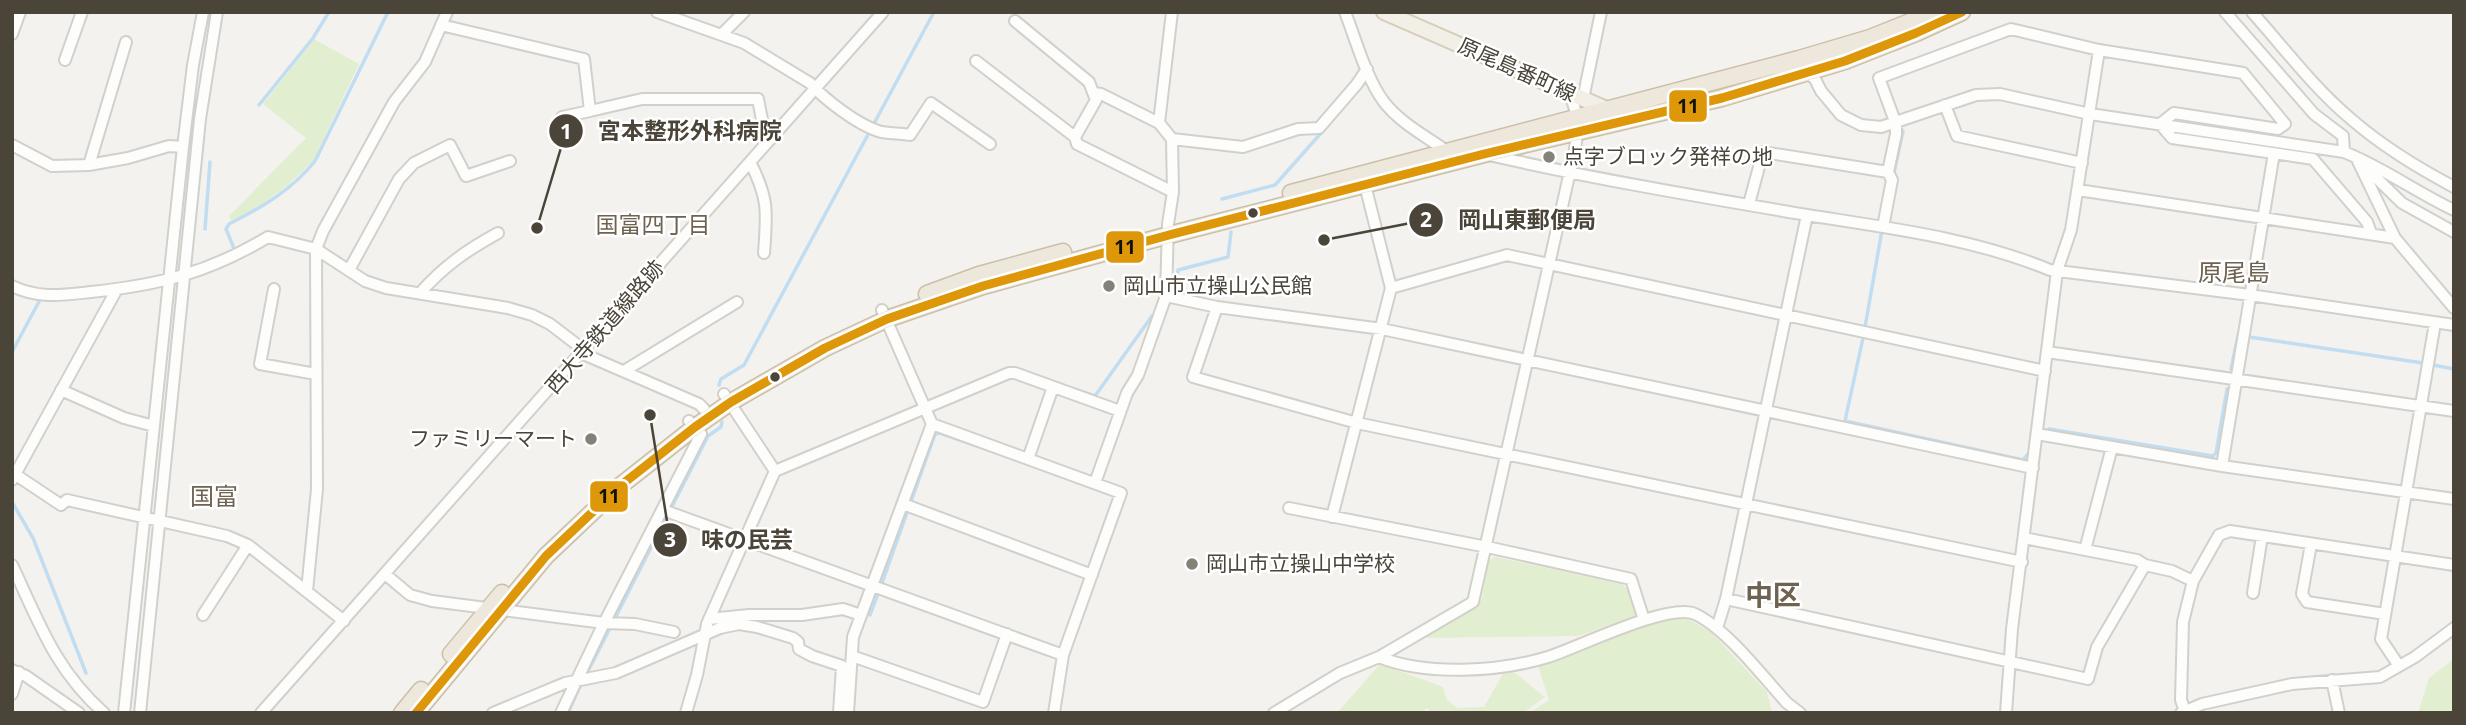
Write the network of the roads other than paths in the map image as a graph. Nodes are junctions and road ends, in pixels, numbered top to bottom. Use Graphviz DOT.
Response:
graph roads {
  1 [pos="20,12"];
  2 [pos="82,12"];
  3 [pos="203,12"];
  4 [pos="217,12"];
  5 [pos="447,12"];
  6 [pos="657,12"];
  7 [pos="744,12"];
  8 [pos="883,12"];
  9 [pos="1172,12"];
  10 [pos="1345,12"];
  11 [pos="1384,12"];
  12 [pos="1601,12"];
  13 [pos="1936,12"];
  14 [pos="1962,12"];
  15 [pos="2225,12"];
  16 [pos="2252,12"];
  17 [pos="1015,21"];
  18 [pos="441,24"];
  19 [pos="12,34"];
  20 [pos="722,34"];
  21 [pos="126,42"];
  22 [pos="2099,50"];
  23 [pos="65,60"];
  24 [pos="976,61"];
  25 [pos="1369,72"];
  26 [pos="1806,72"];
  27 [pos="816,89"];
  28 [pos="1094,93"];
  29 [pos="1569,93"];
  30 [pos="1583,99"];
  31 [pos="1945,105"];
  32 [pos="590,111"];
  33 [pos="1609,111"];
  34 [pos="2090,114"];
  35 [pos="1653,116"];
  36 [pos="562,117"];
  37 [pos="1577,117"];
  38 [pos="1159,123"];
  39 [pos="1896,124"];
  40 [pos="2160,124"];
  41 [pos="1578,134"];
  42 [pos="1075,137"];
  43 [pos="771,139"];
  44 [pos="1172,139"];
  45 [pos="990,144"];
  46 [pos="12,145"];
  47 [pos="183,147"];
  48 [pos="1454,151"];
  49 [pos="2344,152"];
  50 [pos="2274,153"];
  51 [pos="1484,154"];
  52 [pos="2356,157"];
  53 [pos="510,161"];
  54 [pos="750,162"];
  55 [pos="2082,163"];
  56 [pos="89,164"];
  57 [pos="1569,171"];
  58 [pos="1888,172"];
  59 [pos="1364,180"];
  60 [pos="2454,187"];
  61 [pos="2078,190"];
  62 [pos="1173,192"];
  63 [pos="1749,204"];
  64 [pos="2454,210"];
  65 [pos="1807,215"];
  66 [pos="2263,218"];
  67 [pos="1883,227"];
  68 [pos="1168,229"];
  69 [pos="2454,232"];
  70 [pos="498,233"];
  71 [pos="2371,233"];
  72 [pos="2395,238"];
  73 [pos="316,248"];
  74 [pos="764,253"];
  75 [pos="1549,264"];
  76 [pos="349,270"];
  77 [pos="2057,271"];
  78 [pos="186,275"];
  79 [pos="170,280"];
  80 [pos="12,286"];
  81 [pos="1391,288"];
  82 [pos="117,289"];
  83 [pos="274,289"];
  84 [pos="420,293"];
  85 [pos="2250,295"];
  86 [pos="1166,296"];
  87 [pos="737,302"];
  88 [pos="1217,307"];
  89 [pos="2454,308"];
  90 [pos="885,315"];
  91 [pos="1786,315"];
  92 [pos="2435,323"];
  93 [pos="2454,325"];
  94 [pos="1382,328"];
  95 [pos="583,351"];
  96 [pos="2047,352"];
  97 [pos="1529,361"];
  98 [pos="624,371"];
  99 [pos="2045,371"];
  100 [pos="316,374"];
  101 [pos="2235,380"];
  102 [pos="1054,387"];
  103 [pos="61,390"];
  104 [pos="728,398"];
  105 [pos="2421,407"];
  106 [pos="926,408"];
  107 [pos="704,409"];
  108 [pos="1120,411"];
  109 [pos="1765,411"];
  110 [pos="2454,411"];
  111 [pos="1357,423"];
  112 [pos="692,424"];
  113 [pos="932,424"];
  114 [pos="154,426"];
  115 [pos="2037,434"];
  116 [pos="2112,447"];
  117 [pos="1507,455"];
  118 [pos="1028,458"];
  119 [pos="2222,466"];
  120 [pos="2033,468"];
  121 [pos="775,471"];
  122 [pos="14,478"];
  123 [pos="1095,483"];
  124 [pos="2407,492"];
  125 [pos="2454,499"];
  126 [pos="907,506"];
  127 [pos="1745,506"];
  128 [pos="1289,508"];
  129 [pos="667,511"];
  130 [pos="144,517"];
  131 [pos="1332,517"];
  132 [pos="161,522"];
  133 [pos="2262,536"];
  134 [pos="2024,538"];
  135 [pos="746,541"];
  136 [pos="2311,544"];
  137 [pos="248,545"];
  138 [pos="1487,547"];
  139 [pos="2085,550"];
  140 [pos="2394,557"];
  141 [pos="2022,562"];
  142 [pos="12,565"];
  143 [pos="2145,565"];
  144 [pos="2454,565"];
  145 [pos="385,574"];
  146 [pos="1092,575"];
  147 [pos="2193,581"];
  148 [pos="872,586"];
  149 [pos="307,591"];
  150 [pos="2253,593"];
  151 [pos="1726,599"];
  152 [pos="496,608"];
  153 [pos="2385,614"];
  154 [pos="203,615"];
  155 [pos="861,615"];
  156 [pos="1644,620"];
  157 [pos="344,621"];
  158 [pos="608,623"];
  159 [pos="707,627"];
  160 [pos="1717,628"];
  161 [pos="2454,628"];
  162 [pos="674,632"];
  163 [pos="1007,634"];
  164 [pos="1063,655"];
  165 [pos="852,656"];
  166 [pos="1378,657"];
  167 [pos="2010,663"];
  168 [pos="2399,666"];
  169 [pos="16,671"];
  170 [pos="581,680"];
  171 [pos="2332,680"];
  172 [pos="81,693"];
  173 [pos="12,694"];
  174 [pos="2183,712"];
  175 [pos="78,713"];
  176 [pos="104,713"];
  177 [pos="124,713"];
  178 [pos="140,713"];
  179 [pos="261,713"];
  180 [pos="402,713"];
  181 [pos="416,713"];
  182 [pos="493,713"];
  183 [pos="561,713"];
  184 [pos="686,713"];
  185 [pos="839,713"];
  186 [pos="848,713"];
  187 [pos="1054,713"];
  188 [pos="1274,713"];
  189 [pos="1800,713"];
  190 [pos="2006,713"];
  191 [pos="2339,713"];
  1 -- 19 [label="street"];
  2 -- 23 [label="street"];
  3 -- 47 [label="street"];
  4 -- 78 [label="street"];
  5 -- 18 [label="street"];
  6 -- 20 [label="street"];
  7 -- 20 [label="street"];
  8 -- 27 [label="street, 西大寺鉄道線路跡"];
  9 -- 38 [label="street"];
  10 -- 25 [label="street"];
  11 -- 29 [label="main road, 原尾島番町線"];
  12 -- 30 [label="street"];
  13 -- 33 [label="highway"];
  14 -- 26 [label="highway"];
  15 -- 49 [label="street"];
  16 -- 60 [label="street"];
  17 -- 28 [label="street"];
  18 -- 32 [label="street"];
  18 -- 73 [label="street"];
  20 -- 27 [label="street"];
  21 -- 56 [label="street"];
  22 -- 34 [label="street"];
  22 -- 39 [label="street"];
  22 -- 40 [label="street"];
  24 -- 42 [label="street"];
  25 -- 44 [label="street"];
  25 -- 48 [label="street"];
  26 -- 35 [label="highway"];
  26 -- 39 [label="street"];
  27 -- 43 [label="street, 西大寺鉄道線路跡"];
  27 -- 45 [label="street"];
  28 -- 38 [label="street"];
  28 -- 42 [label="street"];
  29 -- 30 [label="main road, 原尾島番町線"];
  29 -- 37 [label="street"];
  30 -- 33 [label="main road, 原尾島番町線"];
  31 -- 34 [label="street"];
  31 -- 39 [label="street"];
  31 -- 55 [label="street"];
  32 -- 36 [label="street"];
  32 -- 43 [label="street"];
  33 -- 35 [label="main road, 原尾島番町線"];
  33 -- 37 [label="highway"];
  34 -- 40 [label="street"];
  34 -- 55 [label="street"];
  35 -- 41 [label="highway"];
  37 -- 41 [label="street"];
  37 -- 48 [label="highway"];
  38 -- 44 [label="street"];
  39 -- 58 [label="street"];
  40 -- 49 [label="street"];
  40 -- 50 [label="street"];
  41 -- 51 [label="highway"];
  41 -- 57 [label="street"];
  42 -- 62 [label="street"];
  43 -- 54 [label="street, 西大寺鉄道線路跡"];
  44 -- 62 [label="street"];
  46 -- 56 [label="street"];
  47 -- 56 [label="street"];
  47 -- 79 [label="street"];
  48 -- 51 [label="street"];
  48 -- 59 [label="highway"];
  49 -- 52 [label="street"];
  50 -- 66 [label="street"];
  50 -- 71 [label="street"];
  51 -- 57 [label="street"];
  51 -- 59 [label="highway"];
  52 -- 64 [label="street"];
  52 -- 69 [label="street"];
  52 -- 72 [label="street"];
  53 -- 76 [label="street"];
  54 -- 74 [label="street"];
  54 -- 95 [label="street, 西大寺鉄道線路跡"];
  55 -- 61 [label="street"];
  57 -- 63 [label="street"];
  57 -- 75 [label="street"];
  58 -- 63 [label="street"];
  58 -- 67 [label="street"];
  59 -- 68 [label="highway"];
  59 -- 81 [label="street"];
  61 -- 66 [label="street"];
  61 -- 77 [label="street"];
  62 -- 68 [label="street"];
  63 -- 65 [label="street"];
  65 -- 67 [label="street"];
  65 -- 91 [label="street"];
  66 -- 71 [label="street"];
  66 -- 85 [label="street"];
  67 -- 77 [label="street"];
  68 -- 86 [label="street"];
  68 -- 90 [label="highway"];
  70 -- 84 [label="street"];
  71 -- 72 [label="street"];
  72 -- 89 [label="street"];
  73 -- 76 [label="street"];
  73 -- 78 [label="street"];
  73 -- 100 [label="street"];
  75 -- 81 [label="street"];
  75 -- 91 [label="street"];
  75 -- 97 [label="street"];
  76 -- 84 [label="street"];
  77 -- 85 [label="street"];
  77 -- 96 [label="street"];
  78 -- 79 [label="street"];
  78 -- 132 [label="street"];
  79 -- 82 [label="street"];
  79 -- 114 [label="street"];
  80 -- 82 [label="street"];
  81 -- 94 [label="street"];
  82 -- 103 [label="street"];
  83 -- 100 [label="street"];
  84 -- 95 [label="street"];
  85 -- 92 [label="street"];
  85 -- 101 [label="street"];
  86 -- 88 [label="street"];
  86 -- 108 [label="street"];
  87 -- 98 [label="street"];
  88 -- 94 [label="street"];
  88 -- 111 [label="street"];
  90 -- 104 [label="highway"];
  90 -- 106 [label="street"];
  91 -- 99 [label="street"];
  91 -- 109 [label="street"];
  92 -- 93 [label="street"];
  92 -- 105 [label="street"];
  94 -- 97 [label="street"];
  94 -- 111 [label="street"];
  95 -- 98 [label="street"];
  95 -- 145 [label="street, 西大寺鉄道線路跡"];
  96 -- 99 [label="street"];
  96 -- 101 [label="street"];
  97 -- 109 [label="street"];
  97 -- 117 [label="street"];
  98 -- 107 [label="street"];
  99 -- 115 [label="street"];
  100 -- 149 [label="street"];
  101 -- 105 [label="street"];
  101 -- 119 [label="street"];
  102 -- 106 [label="street"];
  102 -- 108 [label="street"];
  102 -- 118 [label="street"];
  103 -- 114 [label="street"];
  103 -- 122 [label="street"];
  104 -- 107 [label="highway"];
  104 -- 112 [label="highway"];
  104 -- 121 [label="street"];
  105 -- 110 [label="street"];
  105 -- 124 [label="street"];
  106 -- 113 [label="street"];
  106 -- 121 [label="street"];
  107 -- 112 [label="highway"];
  108 -- 123 [label="street"];
  109 -- 120 [label="street"];
  109 -- 127 [label="street"];
  111 -- 117 [label="street"];
  111 -- 131 [label="street"];
  112 -- 129 [label="street"];
  112 -- 152 [label="highway"];
  113 -- 118 [label="street"];
  113 -- 126 [label="street"];
  114 -- 130 [label="street"];
  115 -- 116 [label="street"];
  115 -- 120 [label="street"];
  116 -- 119 [label="street"];
  116 -- 139 [label="street"];
  117 -- 127 [label="street"];
  117 -- 138 [label="street"];
  118 -- 123 [label="street"];
  119 -- 124 [label="street"];
  120 -- 134 [label="street"];
  121 -- 135 [label="street"];
  122 -- 130 [label="street"];
  123 -- 146 [label="street"];
  124 -- 125 [label="street"];
  124 -- 140 [label="street"];
  126 -- 146 [label="street"];
  126 -- 148 [label="street"];
  127 -- 141 [label="street"];
  127 -- 151 [label="street"];
  128 -- 131 [label="street"];
  129 -- 135 [label="street"];
  129 -- 158 [label="street"];
  130 -- 132 [label="street"];
  130 -- 177 [label="street"];
  131 -- 138 [label="street"];
  132 -- 137 [label="street"];
  132 -- 178 [label="street"];
  133 -- 136 [label="street"];
  133 -- 147 [label="street"];
  133 -- 150 [label="street"];
  134 -- 139 [label="street"];
  134 -- 141 [label="street"];
  135 -- 148 [label="street"];
  135 -- 159 [label="street"];
  136 -- 140 [label="street"];
  136 -- 153 [label="street"];
  137 -- 149 [label="street"];
  137 -- 154 [label="street"];
  138 -- 156 [label="street"];
  138 -- 166 [label="street"];
  139 -- 143 [label="street"];
  140 -- 144 [label="street"];
  140 -- 153 [label="street"];
  141 -- 167 [label="street"];
  142 -- 172 [label="street"];
  143 -- 147 [label="street"];
  143 -- 167 [label="street"];
  145 -- 152 [label="street"];
  145 -- 157 [label="street, 西大寺鉄道線路跡"];
  146 -- 164 [label="street"];
  147 -- 174 [label="street"];
  148 -- 155 [label="street"];
  148 -- 163 [label="street"];
  149 -- 157 [label="street"];
  151 -- 160 [label="street"];
  151 -- 167 [label="street"];
  152 -- 158 [label="street"];
  152 -- 180 [label="highway"];
  152 -- 181 [label="highway"];
  153 -- 168 [label="street"];
  155 -- 159 [label="street"];
  155 -- 165 [label="street"];
  156 -- 160 [label="street"];
  156 -- 166 [label="street"];
  157 -- 179 [label="street, 西大寺鉄道線路跡"];
  158 -- 162 [label="street"];
  158 -- 170 [label="street"];
  159 -- 170 [label="street"];
  159 -- 184 [label="street"];
  159 -- 185 [label="street"];
  160 -- 189 [label="street"];
  161 -- 168 [label="street"];
  163 -- 164 [label="street"];
  163 -- 165 [label="street"];
  164 -- 187 [label="street"];
  165 -- 186 [label="street"];
  166 -- 188 [label="street"];
  167 -- 190 [label="street"];
  168 -- 171 [label="street"];
  169 -- 173 [label="street"];
  169 -- 175 [label="street"];
  170 -- 182 [label="street"];
  170 -- 183 [label="street"];
  171 -- 174 [label="street"];
  171 -- 191 [label="street"];
  172 -- 175 [label="street"];
  172 -- 176 [label="street"];
}
